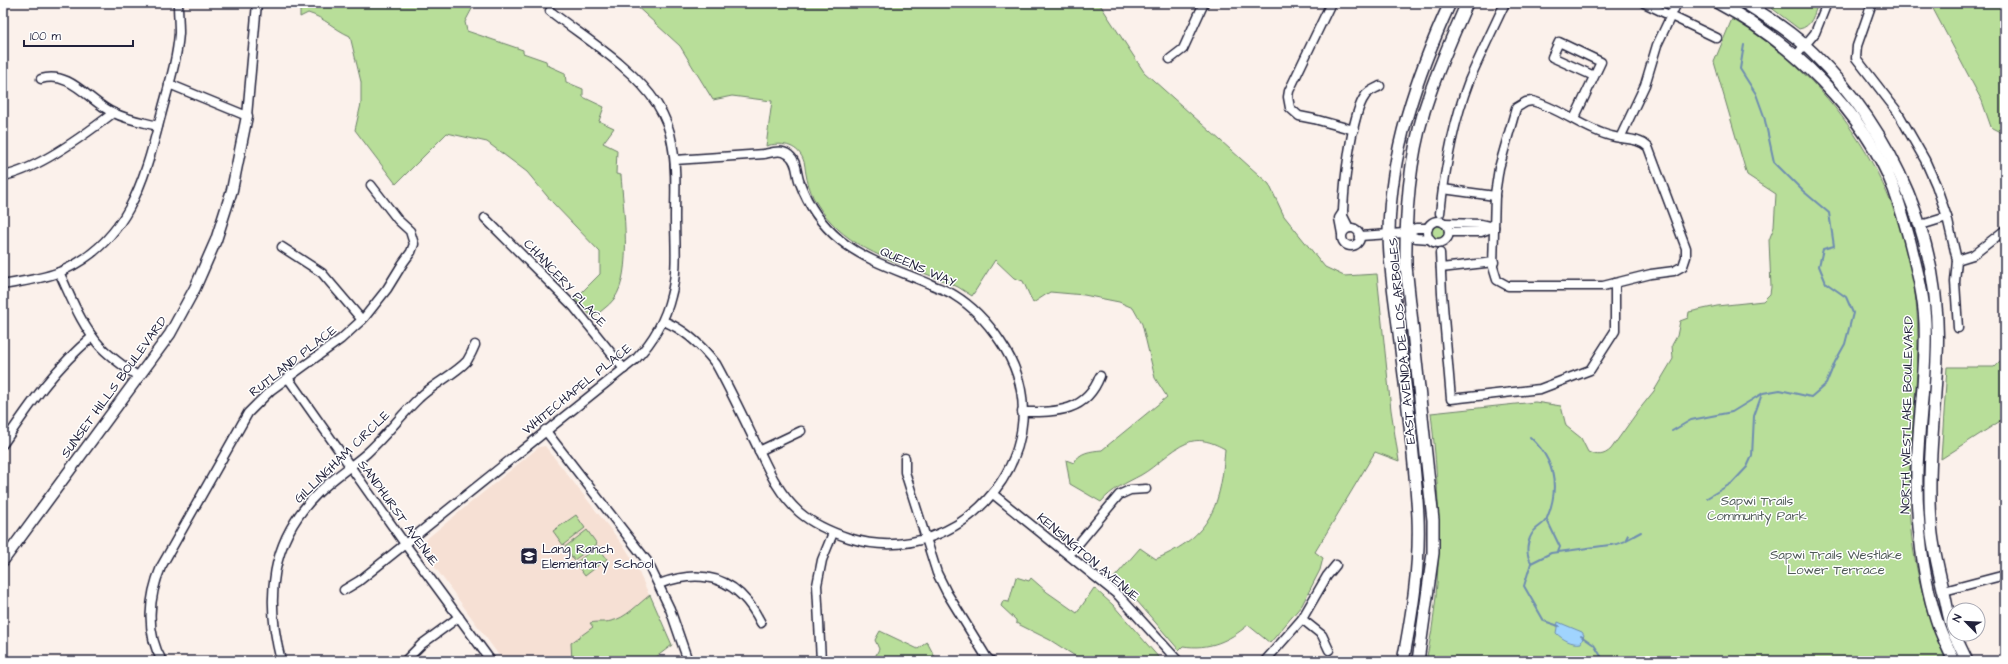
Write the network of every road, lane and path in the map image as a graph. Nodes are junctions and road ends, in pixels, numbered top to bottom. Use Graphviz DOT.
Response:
graph roads {
  1 [pos="178,3"];
  2 [pos="257,3"];
  3 [pos="1204,3"];
  4 [pos="1331,3"];
  5 [pos="1450,3"];
  6 [pos="1467,3"];
  7 [pos="1505,3"];
  8 [pos="1644,3"];
  9 [pos="1677,3"];
  10 [pos="1718,3"];
  11 [pos="1745,3"];
  12 [pos="1827,3"];
  13 [pos="1872,3"];
  14 [pos="550,11"];
  15 [pos="1671,16"];
  16 [pos="1717,38"];
  17 [pos="1804,46"];
  18 [pos="1795,57"];
  19 [pos="1170,59"];
  20 [pos="1594,76"];
  21 [pos="41,79"];
  22 [pos="169,84"];
  23 [pos="1380,86"];
  24 [pos="113,113"];
  25 [pos="247,116"];
  26 [pos="1574,119"];
  27 [pos="158,126"];
  28 [pos="1354,130"];
  29 [pos="1620,138"];
  30 [pos="675,160"];
  31 [pos="3,176"];
  32 [pos="372,185"];
  33 [pos="1443,189"];
  34 [pos="1495,196"];
  35 [pos="1343,211"];
  36 [pos="1440,212"];
  37 [pos="485,218"];
  38 [pos="1947,218"];
  39 [pos="1444,223"];
  40 [pos="1921,226"];
  41 [pos="1494,227"];
  42 [pos="1349,228"];
  43 [pos="1428,228"];
  44 [pos="2005,230"];
  45 [pos="1449,232"];
  46 [pos="1389,233"];
  47 [pos="1405,233"];
  48 [pos="1342,234"];
  49 [pos="1360,236"];
  50 [pos="1430,239"];
  51 [pos="282,247"];
  52 [pos="1440,253"];
  53 [pos="1957,260"];
  54 [pos="1494,262"];
  55 [pos="1441,268"];
  56 [pos="59,272"];
  57 [pos="1616,283"];
  58 [pos="3,285"];
  59 [pos="362,320"];
  60 [pos="663,320"];
  61 [pos="1958,328"];
  62 [pos="92,337"];
  63 [pos="475,345"];
  64 [pos="624,369"];
  65 [pos="1100,376"];
  66 [pos="138,377"];
  67 [pos="288,378"];
  68 [pos="1022,412"];
  69 [pos="545,430"];
  70 [pos="801,431"];
  71 [pos="3,442"];
  72 [pos="759,451"];
  73 [pos="905,458"];
  74 [pos="350,466"];
  75 [pos="1146,489"];
  76 [pos="993,494"];
  77 [pos="833,533"];
  78 [pos="927,539"];
  79 [pos="405,544"];
  80 [pos="1069,555"];
  81 [pos="3,561"];
  82 [pos="1336,565"];
  83 [pos="2005,575"];
  84 [pos="659,584"];
  85 [pos="344,590"];
  86 [pos="1944,591"];
  87 [pos="1946,603"];
  88 [pos="458,617"];
  89 [pos="1302,619"];
  90 [pos="761,623"];
  91 [pos="1958,642"];
  92 [pos="1329,650"];
  93 [pos="162,661"];
  94 [pos="281,661"];
  95 [pos="405,661"];
  96 [pos="491,661"];
  97 [pos="688,661"];
  98 [pos="820,661"];
  99 [pos="991,661"];
  100 [pos="1178,661"];
  101 [pos="1265,661"];
  102 [pos="1403,661"];
  103 [pos="1418,661"];
  104 [pos="1954,661"];
  105 [pos="1966,661"];
  1 -- 22 [label="street"];
  2 -- 25 [label="street, SUNSET HILLS BOULEVARD"];
  3 -- 19 [label="street"];
  4 -- 28 [label="street"];
  5 -- 46 [label="main road, EAST AVENIDA DE LOS ARBOLES"];
  6 -- 47 [label="main road, EAST AVENIDA DE LOS ARBOLES"];
  7 -- 33 [label="street"];
  8 -- 15 [label="street"];
  9 -- 15 [label="street"];
  10 -- 18 [label="main road, NORTH WESTLAKE BOULEVARD"];
  11 -- 17 [label="main road, NORTH WESTLAKE BOULEVARD"];
  12 -- 17 [label="street"];
  13 -- 38 [label="street"];
  14 -- 30 [label="street, WHITECHAPEL PLACE"];
  15 -- 16 [label="street"];
  15 -- 29 [label="street"];
  17 -- 18 [label="street"];
  17 -- 40 [label="main road, NORTH WESTLAKE BOULEVARD"];
  18 -- 104 [label="main road, NORTH WESTLAKE BOULEVARD"];
  20 -- 20 [label="street"];
  20 -- 26 [label="street"];
  21 -- 24 [label="street"];
  22 -- 25 [label="street"];
  22 -- 27 [label="street"];
  23 -- 28 [label="street"];
  24 -- 27 [label="street"];
  24 -- 31 [label="street"];
  25 -- 66 [label="street, SUNSET HILLS BOULEVARD"];
  26 -- 29 [label="street"];
  26 -- 34 [label="street"];
  27 -- 56 [label="street"];
  28 -- 35 [label="street"];
  29 -- 57 [label="street"];
  30 -- 60 [label="street, WHITECHAPEL PLACE"];
  30 -- 68 [label="street, QUEENS WAY"];
  32 -- 59 [label="street, RUTLAND PLACE"];
  33 -- 34 [label="street"];
  33 -- 36 [label="street"];
  34 -- 41 [label="street"];
  35 -- 42 [label="street"];
  35 -- 48 [label="street"];
  37 -- 64 [label="street, CHANCERY PLACE"];
  38 -- 40 [label="street"];
  38 -- 53 [label="street"];
  39 -- 41 [label="street"];
  39 -- 43 [label="street"];
  39 -- 45 [label="street"];
  40 -- 86 [label="main road, NORTH WESTLAKE BOULEVARD"];
  41 -- 45 [label="street"];
  41 -- 54 [label="street"];
  42 -- 48 [label="street"];
  42 -- 49 [label="street"];
  43 -- 47 [label="street"];
  43 -- 50 [label="street"];
  44 -- 53 [label="street"];
  45 -- 50 [label="street"];
  46 -- 47 [label="street"];
  46 -- 49 [label="street"];
  46 -- 102 [label="main road, EAST AVENIDA DE LOS ARBOLES"];
  47 -- 50 [label="street"];
  47 -- 103 [label="main road, EAST AVENIDA DE LOS ARBOLES"];
  48 -- 49 [label="street"];
  51 -- 59 [label="street"];
  52 -- 55 [label="street"];
  53 -- 61 [label="street"];
  54 -- 55 [label="street"];
  54 -- 57 [label="street"];
  55 -- 57 [label="street"];
  56 -- 58 [label="street"];
  56 -- 62 [label="street"];
  59 -- 67 [label="street, RUTLAND PLACE"];
  60 -- 64 [label="street, WHITECHAPEL PLACE"];
  60 -- 72 [label="street, QUEENS WAY"];
  62 -- 66 [label="street"];
  62 -- 71 [label="street"];
  63 -- 74 [label="street, GILLINGHAM CIRCLE"];
  64 -- 69 [label="street, WHITECHAPEL PLACE"];
  65 -- 68 [label="street"];
  66 -- 81 [label="street, SUNSET HILLS BOULEVARD"];
  67 -- 74 [label="street, SANDHURST AVENUE"];
  67 -- 93 [label="street, RUTLAND PLACE"];
  68 -- 76 [label="street, QUEENS WAY"];
  69 -- 79 [label="street, WHITECHAPEL PLACE"];
  69 -- 84 [label="street"];
  70 -- 72 [label="street"];
  72 -- 77 [label="street, QUEENS WAY"];
  73 -- 78 [label="street"];
  74 -- 79 [label="street, SANDHURST AVENUE"];
  74 -- 94 [label="street, GILLINGHAM CIRCLE"];
  75 -- 80 [label="street"];
  76 -- 78 [label="street, QUEENS WAY"];
  76 -- 80 [label="street, KENSINGTON AVENUE"];
  77 -- 78 [label="street, QUEENS WAY"];
  77 -- 98 [label="street"];
  78 -- 99 [label="street"];
  79 -- 85 [label="street, WHITECHAPEL PLACE"];
  79 -- 88 [label="street, SANDHURST AVENUE"];
  80 -- 100 [label="street, KENSINGTON AVENUE"];
  82 -- 89 [label="street"];
  83 -- 86 [label="street"];
  84 -- 90 [label="street"];
  84 -- 97 [label="street"];
  86 -- 87 [label="main road, NORTH WESTLAKE BOULEVARD"];
  88 -- 95 [label="street"];
  88 -- 96 [label="street, SANDHURST AVENUE"];
  89 -- 92 [label="street"];
  89 -- 101 [label="street"];
  91 -- 105 [label="main road, NORTH WESTLAKE BOULEVARD"];
}
